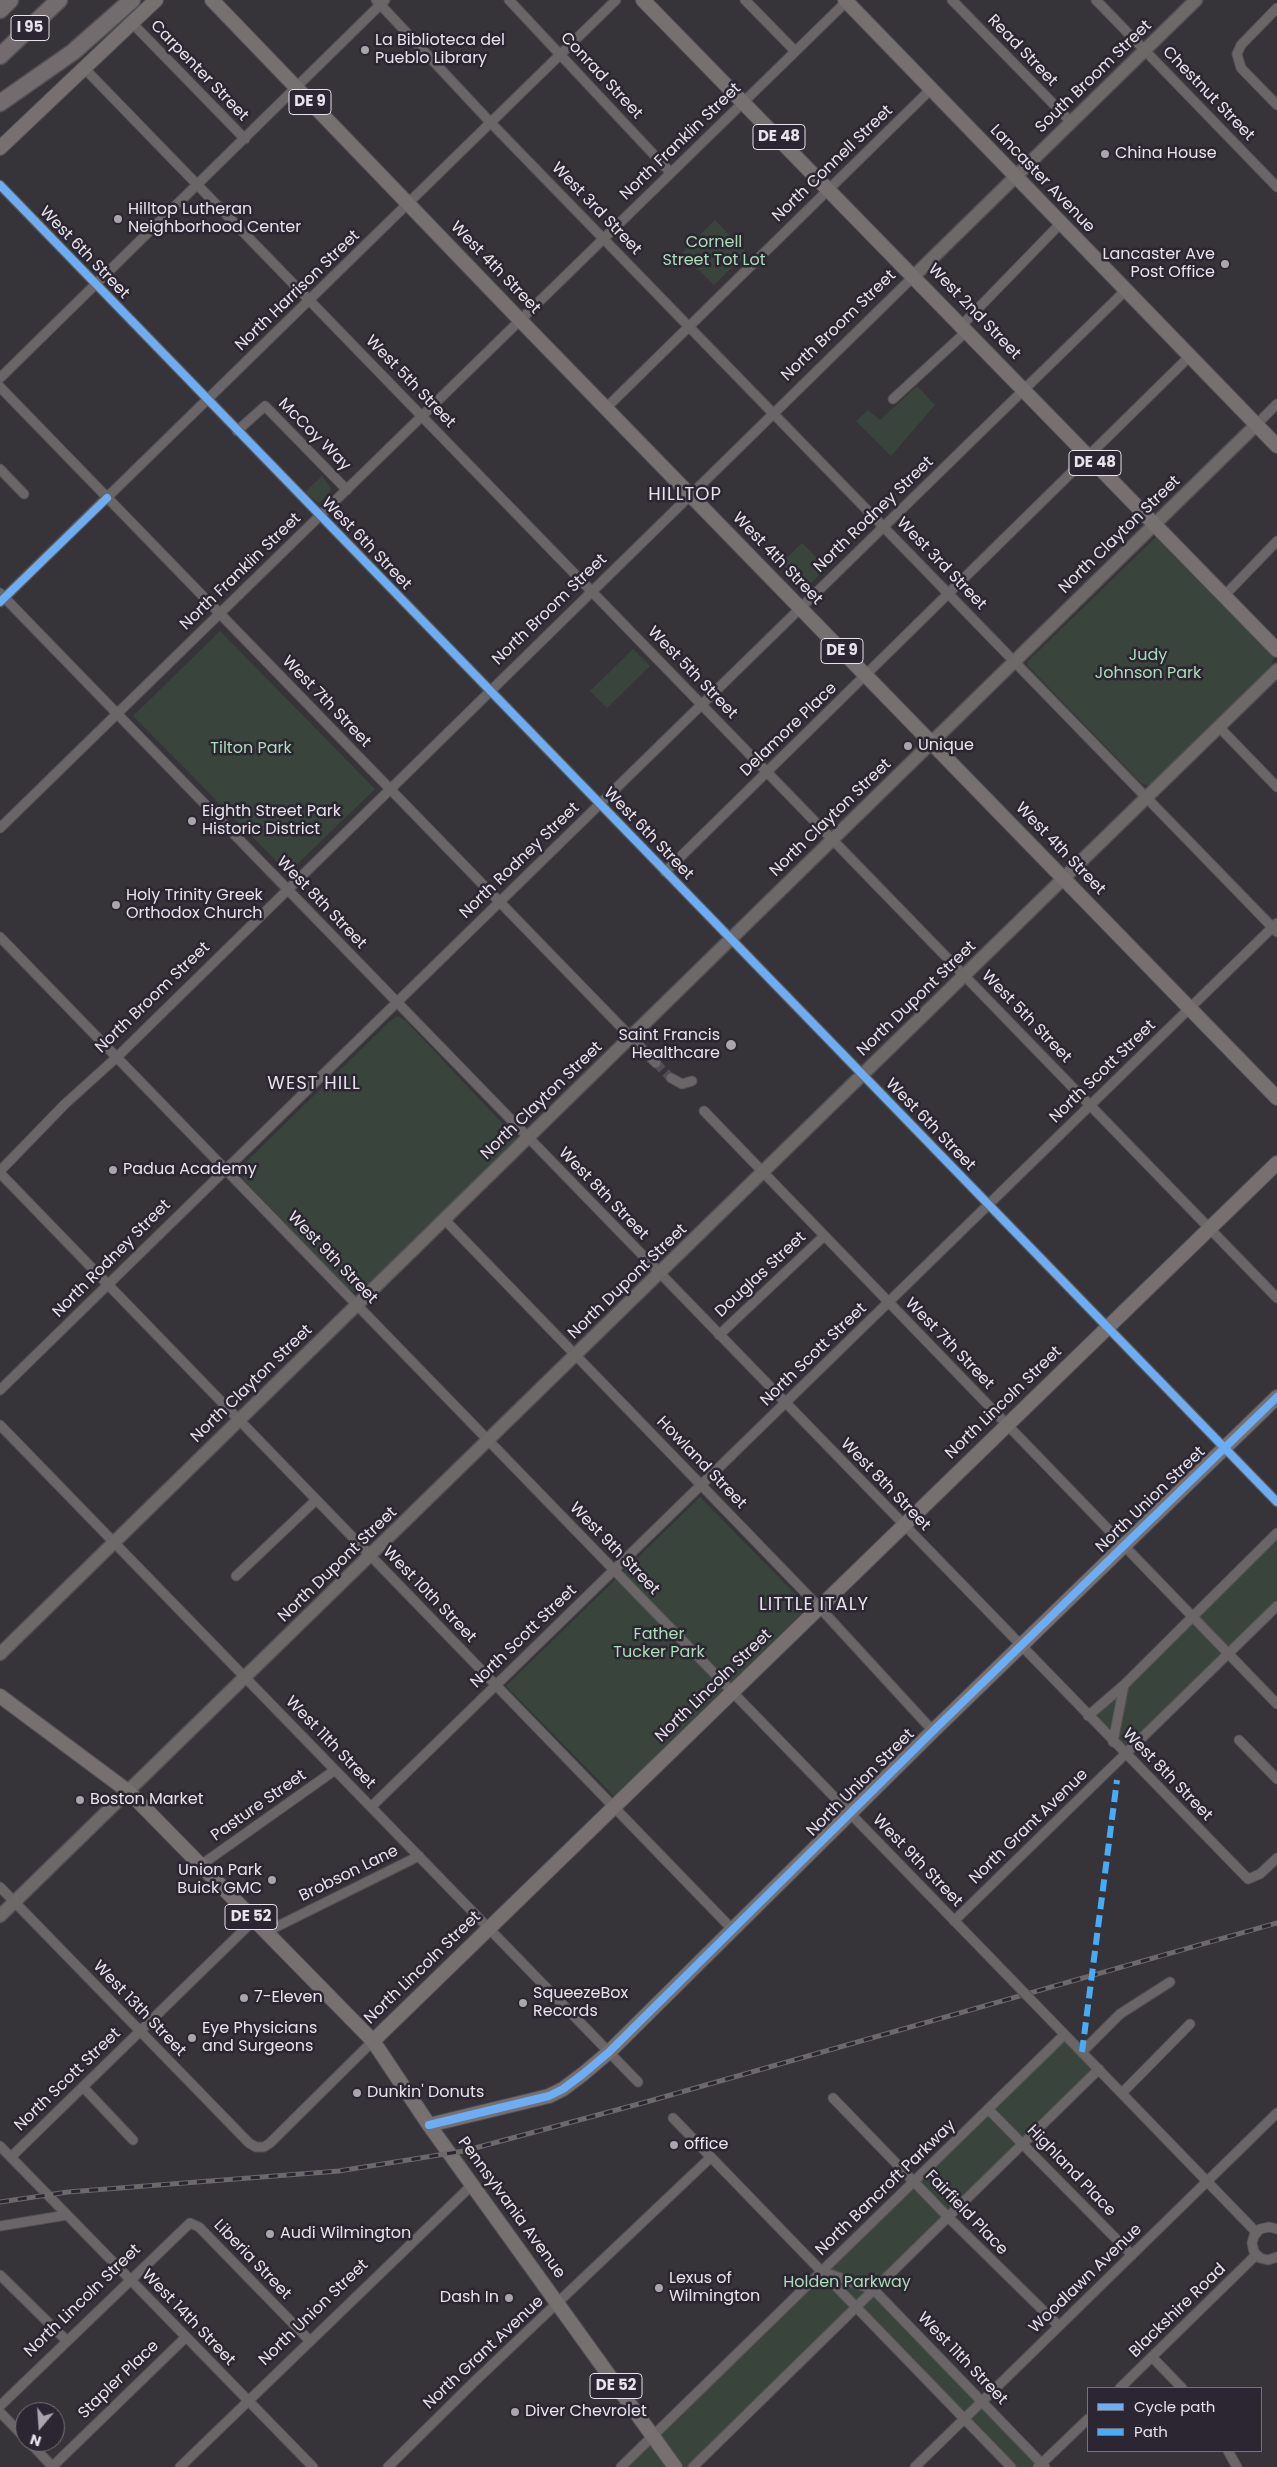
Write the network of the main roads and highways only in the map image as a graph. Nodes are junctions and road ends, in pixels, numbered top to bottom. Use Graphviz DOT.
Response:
graph roads {
  1 [pos="10,0"];
  2 [pos="59,0"];
  3 [pos="132,0"];
  4 [pos="156,0"];
  5 [pos="212,0"];
  6 [pos="644,0"];
  7 [pos="846,0"];
  8 [pos="0,10"];
  9 [pos="0,56"];
  10 [pos="0,103"];
  11 [pos="0,148"];
  12 [pos="1277,446"];
  13 [pos="1277,650"];
  14 [pos="1277,1098"];
  15 [pos="1277,1163"];
  16 [pos="1277,1397"];
  17 [pos="0,1696"];
  18 [pos="373,2041"];
  19 [pos="428,2125"];
  20 [pos="675,2467"];
  1 -- 8 [label="highway, I 95"];
  2 -- 9 [label="highway, I 95"];
  3 -- 10 [label="highway"];
  4 -- 11 [label="main road"];
  5 -- 14 [label="main road, West 4th Street / DE 9"];
  6 -- 13 [label="main road, West 2nd Street / DE 48"];
  7 -- 12 [label="main road, Lancaster Avenue"];
  15 -- 18 [label="main road, North Lincoln Street"];
  16 -- 19 [label="main road, North Union Street"];
  17 -- 18 [label="main road, Pennsylvania Avenue / DE 52"];
  18 -- 19 [label="main road, Pennsylvania Avenue / DE 52"];
  19 -- 20 [label="main road, Pennsylvania Avenue / DE 52"];
}
